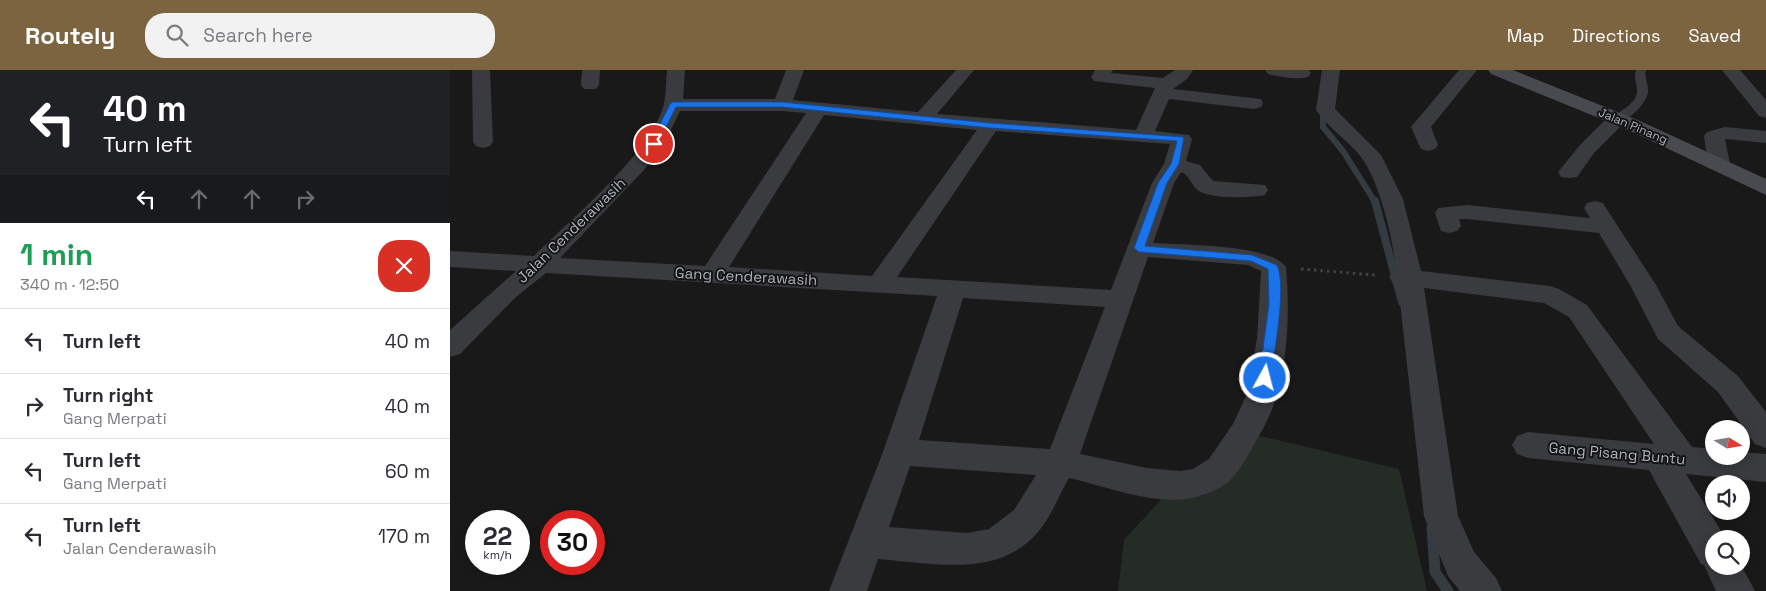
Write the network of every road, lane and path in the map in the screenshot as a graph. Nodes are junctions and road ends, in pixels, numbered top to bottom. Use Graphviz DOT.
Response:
graph roads {
  1 [pos="481,70"];
  2 [pos="676,70"];
  3 [pos="795,70"];
  4 [pos="965,70"];
  5 [pos="1104,70"];
  6 [pos="1184,70"];
  7 [pos="1274,70"];
  8 [pos="1331,70"];
  9 [pos="1468,70"];
  10 [pos="1497,70"];
  11 [pos="1641,70"];
  12 [pos="1729,70"];
  13 [pos="1302,72"];
  14 [pos="1164,89"];
  15 [pos="1254,103"];
  16 [pos="673,104"];
  17 [pos="782,105"];
  18 [pos="818,109"];
  19 [pos="1766,112"];
  20 [pos="923,119"];
  21 [pos="1617,120"];
  22 [pos="990,125"];
  23 [pos="1142,136"];
  24 [pos="1766,137"];
  25 [pos="483,142"];
  26 [pos="1428,145"];
  27 [pos="1175,164"];
  28 [pos="1719,164"];
  29 [pos="1569,172"];
  30 [pos="1766,188"];
  31 [pos="1257,190"];
  32 [pos="1449,226"];
  33 [pos="1139,248"];
  34 [pos="450,259"];
  35 [pos="538,266"];
  36 [pos="1273,267"];
  37 [pos="712,274"];
  38 [pos="1396,276"];
  39 [pos="879,284"];
  40 [pos="953,289"];
  41 [pos="1122,300"];
  42 [pos="450,347"];
  43 [pos="1766,435"];
  44 [pos="1528,445"];
  45 [pos="899,452"];
  46 [pos="1670,457"];
  47 [pos="1062,463"];
  48 [pos="1766,468"];
  49 [pos="1705,533"];
  50 [pos="865,542"];
  51 [pos="1727,575"];
  52 [pos="848,591"];
  53 [pos="1483,591"];
  54 [pos="1736,591"];
  1 -- 25 [label="street"];
  2 -- 16 [label="street, Jalan Cenderawasih"];
  3 -- 17 [label="street"];
  4 -- 20 [label="street"];
  5 -- 14 [label="street"];
  6 -- 14 [label="street"];
  7 -- 13 [label="street"];
  8 -- 38 [label="street"];
  9 -- 26 [label="street"];
  10 -- 21 [label="street, Jalan Pinang"];
  11 -- 21 [label="lane"];
  12 -- 19 [label="street"];
  14 -- 15 [label="street"];
  14 -- 23 [label="street"];
  16 -- 17 [label="street"];
  16 -- 35 [label="street, Jalan Cenderawasih"];
  17 -- 18 [label="street"];
  18 -- 20 [label="street"];
  18 -- 37 [label="street"];
  20 -- 22 [label="street"];
  21 -- 28 [label="street, Jalan Pinang"];
  21 -- 29 [label="street"];
  22 -- 23 [label="street"];
  22 -- 39 [label="street"];
  23 -- 27 [label="street"];
  24 -- 28 [label="street"];
  27 -- 31 [label="street"];
  27 -- 33 [label="street"];
  28 -- 30 [label="street, Jalan Pinang"];
  32 -- 43 [label="street"];
  33 -- 36 [label="street"];
  33 -- 41 [label="street"];
  34 -- 35 [label="street, Gang Cenderawasih"];
  35 -- 37 [label="street, Gang Cenderawasih"];
  35 -- 42 [label="street, Jalan Cenderawasih"];
  36 -- 38 [label="path"];
  36 -- 47 [label="street"];
  37 -- 39 [label="street, Gang Cenderawasih"];
  38 -- 46 [label="street"];
  38 -- 53 [label="street"];
  39 -- 40 [label="street, Gang Cenderawasih"];
  40 -- 41 [label="street, Gang Cenderawasih"];
  40 -- 45 [label="street"];
  41 -- 47 [label="street"];
  44 -- 46 [label="street, Gang Pisang Buntu"];
  45 -- 47 [label="street"];
  45 -- 50 [label="street"];
  46 -- 48 [label="street, Gang Pisang Buntu"];
  46 -- 49 [label="street"];
  47 -- 50 [label="street"];
  50 -- 52 [label="street"];
  51 -- 54 [label="street"];
}
